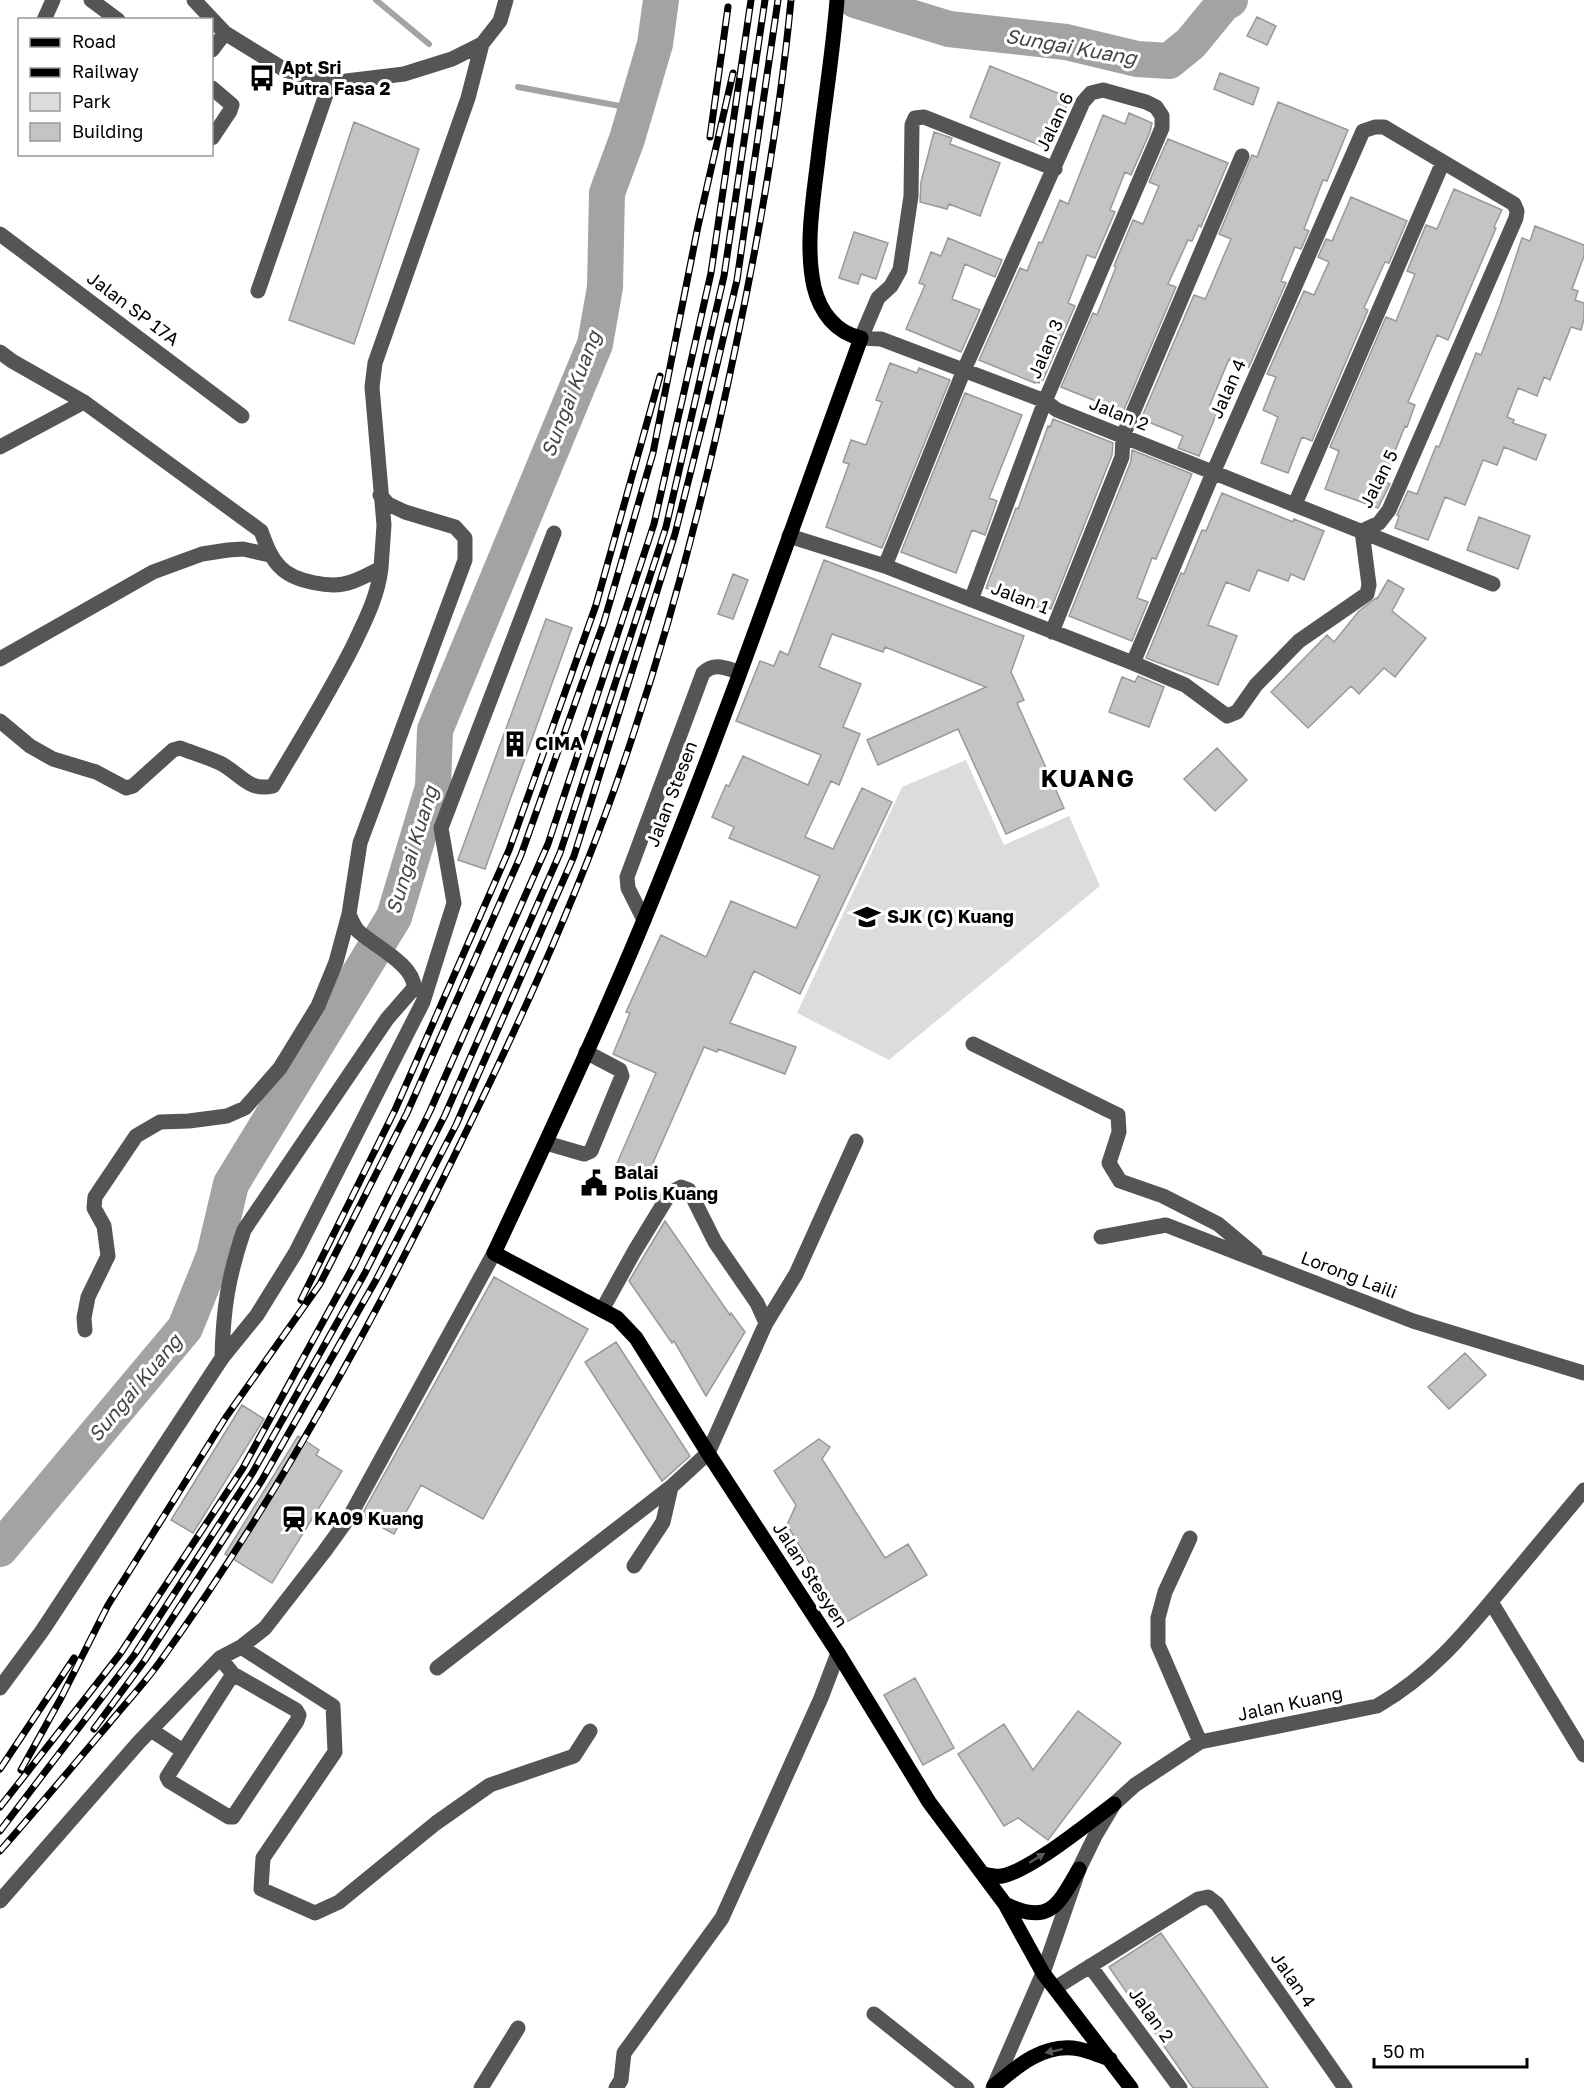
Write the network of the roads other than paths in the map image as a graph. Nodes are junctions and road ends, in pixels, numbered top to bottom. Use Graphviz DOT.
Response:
graph roads {
  1 [pos="53,0"];
  2 [pos="91,0"];
  3 [pos="194,0"];
  4 [pos="506,0"];
  5 [pos="837,0"];
  6 [pos="45,18"];
  7 [pos="115,18"];
  8 [pos="211,18"];
  9 [pos="213,20"];
  10 [pos="225,33"];
  11 [pos="482,44"];
  12 [pos="213,49"];
  13 [pos="330,83"];
  14 [pos="213,89"];
  15 [pos="1162,116"];
  16 [pos="213,136"];
  17 [pos="1242,156"];
  18 [pos="1443,162"];
  19 [pos="1054,169"];
  20 [pos="0,234"];
  21 [pos="258,291"];
  22 [pos="861,338"];
  23 [pos="0,352"];
  24 [pos="964,370"];
  25 [pos="1045,401"];
  26 [pos="84,402"];
  27 [pos="242,416"];
  28 [pos="1123,436"];
  29 [pos="0,447"];
  30 [pos="1213,473"];
  31 [pos="380,495"];
  32 [pos="1295,504"];
  33 [pos="1362,531"];
  34 [pos="554,534"];
  35 [pos="789,536"];
  36 [pos="270,555"];
  37 [pos="885,566"];
  38 [pos="381,568"];
  39 [pos="1493,584"];
  40 [pos="971,600"];
  41 [pos="1052,632"];
  42 [pos="0,659"];
  43 [pos="1133,663"];
  44 [pos="739,672"];
  45 [pos="1227,716"];
  46 [pos="0,721"];
  47 [pos="349,914"];
  48 [pos="644,920"];
  49 [pos="973,1044"];
  50 [pos="586,1052"];
  51 [pos="856,1141"];
  52 [pos="546,1143"];
  53 [pos="1101,1237"];
  54 [pos="494,1253"];
  55 [pos="1264,1263"];
  56 [pos="602,1310"];
  57 [pos="766,1323"];
  58 [pos="86,1330"];
  59 [pos="222,1358"];
  60 [pos="1584,1373"];
  61 [pos="708,1453"];
  62 [pos="670,1487"];
  63 [pos="1584,1490"];
  64 [pos="1190,1538"];
  65 [pos="634,1566"];
  66 [pos="1491,1602"];
  67 [pos="242,1647"];
  68 [pos="838,1653"];
  69 [pos="220,1658"];
  70 [pos="437,1668"];
  71 [pos="233,1674"];
  72 [pos="0,1688"];
  73 [pos="151,1730"];
  74 [pos="590,1731"];
  75 [pos="1200,1742"];
  76 [pos="183,1751"];
  77 [pos="1584,1755"];
  78 [pos="1113,1804"];
  79 [pos="1079,1869"];
  80 [pos="983,1874"];
  81 [pos="0,1901"];
  82 [pos="1005,1904"];
  83 [pos="1090,1966"];
  84 [pos="1043,1972"];
  85 [pos="1055,1988"];
  86 [pos="874,2014"];
  87 [pos="518,2028"];
  88 [pos="1110,2060"];
  89 [pos="994,2087"];
  90 [pos="481,2088"];
  91 [pos="616,2088"];
  92 [pos="967,2088"];
  93 [pos="1131,2088"];
  94 [pos="1180,2088"];
  95 [pos="1345,2088"];
  1 -- 6 [label="street"];
  2 -- 7 [label="street"];
  3 -- 8 [label="street"];
  4 -- 11 [label="street"];
  5 -- 22 [label="main road"];
  9 -- 10 [label="street"];
  10 -- 12 [label="street"];
  10 -- 13 [label="street"];
  11 -- 13 [label="street"];
  11 -- 31 [label="street"];
  13 -- 21 [label="street"];
  14 -- 16 [label="street"];
  15 -- 19 [label="street, Jalan 6"];
  15 -- 25 [label="street, Jalan 3"];
  17 -- 28 [label="street"];
  18 -- 30 [label="street, Jalan 4"];
  18 -- 32 [label="street"];
  18 -- 33 [label="street, Jalan 5"];
  19 -- 22 [label="street, Jalan 6"];
  19 -- 24 [label="street"];
  20 -- 27 [label="street, Jalan SP 17A"];
  22 -- 24 [label="street, Jalan 2"];
  22 -- 35 [label="main road, Jalan Stesen"];
  23 -- 26 [label="street"];
  24 -- 25 [label="street, Jalan 2"];
  24 -- 37 [label="street"];
  25 -- 28 [label="street, Jalan 2"];
  25 -- 40 [label="street, Jalan 3"];
  26 -- 29 [label="street"];
  26 -- 36 [label="street"];
  28 -- 30 [label="street, Jalan 2"];
  28 -- 41 [label="street"];
  30 -- 32 [label="street, Jalan 2"];
  30 -- 43 [label="street, Jalan 4"];
  31 -- 38 [label="street"];
  31 -- 47 [label="street"];
  32 -- 33 [label="street, Jalan 2"];
  33 -- 39 [label="street, Jalan 2"];
  33 -- 45 [label="street, Jalan 5"];
  34 -- 59 [label="street"];
  35 -- 37 [label="street, Jalan 1"];
  35 -- 44 [label="main road, Jalan Stesen"];
  36 -- 38 [label="street"];
  36 -- 42 [label="street"];
  37 -- 40 [label="street, Jalan 1"];
  38 -- 46 [label="street"];
  40 -- 41 [label="street, Jalan 1"];
  41 -- 43 [label="street, Jalan 1"];
  43 -- 45 [label="street, Jalan 1"];
  44 -- 48 [label="main road, Jalan Stesen"];
  44 -- 48 [label="street"];
  47 -- 58 [label="street"];
  47 -- 59 [label="street"];
  48 -- 50 [label="main road, Jalan Stesen"];
  49 -- 55 [label="street"];
  50 -- 52 [label="main road, Jalan Stesen"];
  50 -- 52 [label="street"];
  51 -- 57 [label="street"];
  52 -- 54 [label="main road, Jalan Stesen"];
  53 -- 55 [label="street, Lorong Laili"];
  54 -- 56 [label="main road, Jalan Stesyen"];
  54 -- 67 [label="street"];
  55 -- 60 [label="street, Lorong Laili"];
  56 -- 57 [label="street"];
  56 -- 61 [label="main road, Jalan Stesyen"];
  57 -- 61 [label="street"];
  59 -- 72 [label="street"];
  61 -- 62 [label="street"];
  61 -- 68 [label="main road, Jalan Stesyen"];
  62 -- 65 [label="street"];
  62 -- 70 [label="street"];
  63 -- 66 [label="street, Jalan Kuang"];
  64 -- 75 [label="street"];
  66 -- 75 [label="street, Jalan Kuang"];
  66 -- 77 [label="street"];
  67 -- 69 [label="street"];
  67 -- 74 [label="street"];
  68 -- 80 [label="main road, Jalan Stesyen"];
  68 -- 91 [label="street"];
  69 -- 71 [label="street"];
  69 -- 73 [label="street"];
  71 -- 76 [label="street"];
  71 -- 76 [label="street"];
  73 -- 76 [label="street"];
  73 -- 81 [label="street"];
  75 -- 78 [label="street, Jalan Kuang"];
  78 -- 79 [label="street, Jalan Kuang"];
  80 -- 78 [label="main road, one-way"];
  79 -- 82 [label="main road"];
  79 -- 84 [label="street, Jalan Kuang"];
  80 -- 82 [label="main road, Jalan Stesyen"];
  82 -- 84 [label="main road, Jalan Stesyen"];
  83 -- 85 [label="street"];
  83 -- 94 [label="street, Jalan 2"];
  83 -- 95 [label="street, Jalan 4"];
  84 -- 85 [label="main road, Jalan Stesyen"];
  84 -- 89 [label="street, Jalan Kuang"];
  85 -- 88 [label="main road, Jalan Stesyen"];
  86 -- 92 [label="street"];
  87 -- 90 [label="street"];
  88 -- 89 [label="main road, one-way"];
  88 -- 93 [label="main road, Jalan Stesyen"];
}
